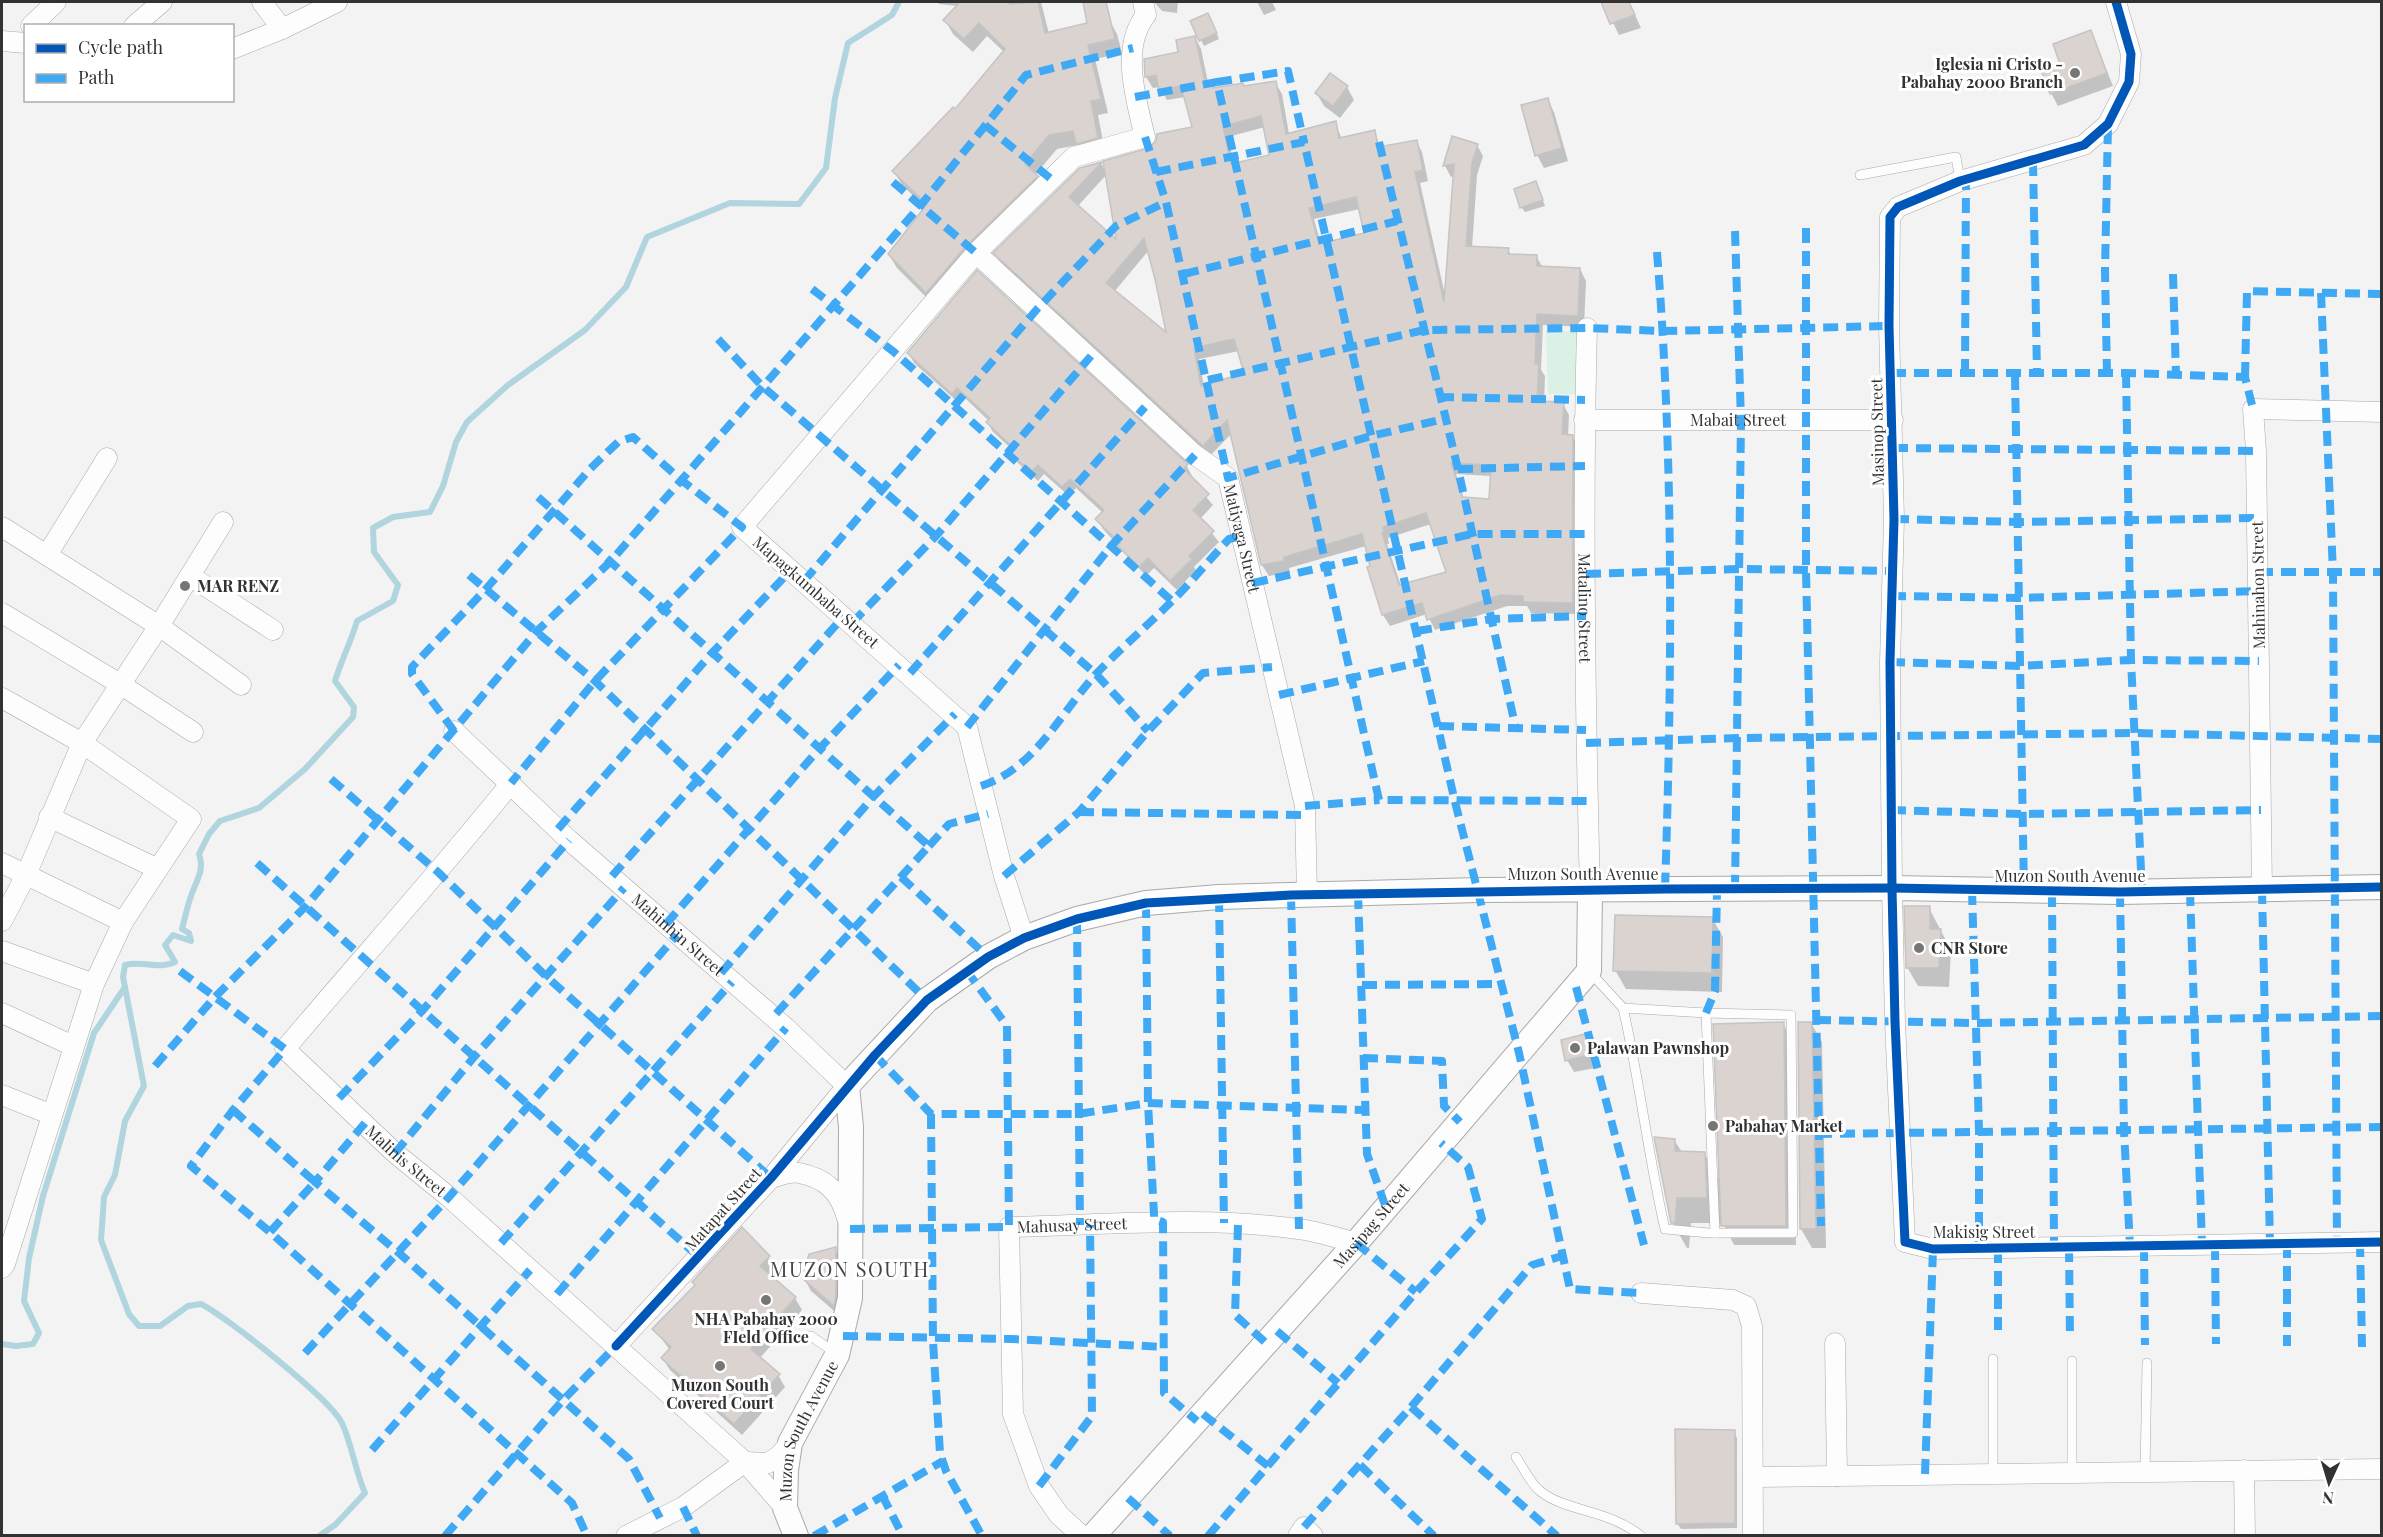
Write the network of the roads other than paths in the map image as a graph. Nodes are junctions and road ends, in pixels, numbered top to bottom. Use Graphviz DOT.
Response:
graph roads {
  1 [pos="56,2"];
  2 [pos="162,2"];
  3 [pos="262,2"];
  4 [pos="337,2"];
  5 [pos="1143,2"];
  6 [pos="2116,2"];
  7 [pos="33,24"];
  8 [pos="136,24"];
  9 [pos="282,29"];
  10 [pos="234,48"];
  11 [pos="1860,175"];
  12 [pos="1960,181"];
  13 [pos="976,254"];
  14 [pos="1587,328"];
  15 [pos="2382,412"];
  16 [pos="1584,420"];
  17 [pos="1893,420"];
  18 [pos="107,458"];
  19 [pos="223,522"];
  20 [pos="2,527"];
  21 [pos="47,555"];
  22 [pos="190,576"];
  23 [pos="2,613"];
  24 [pos="159,626"];
  25 [pos="273,630"];
  26 [pos="120,684"];
  27 [pos="241,685"];
  28 [pos="2,698"];
  29 [pos="454,731"];
  30 [pos="193,732"];
  31 [pos="82,743"];
  32 [pos="511,783"];
  33 [pos="49,817"];
  34 [pos="2,863"];
  35 [pos="158,869"];
  36 [pos="26,875"];
  37 [pos="2382,887"];
  38 [pos="1892,888"];
  39 [pos="1590,889"];
  40 [pos="2262,889"];
  41 [pos="1307,895"];
  42 [pos="2,921"];
  43 [pos="123,922"];
  44 [pos="1024,938"];
  45 [pos="2,951"];
  46 [pos="1589,971"];
  47 [pos="94,984"];
  48 [pos="1623,1008"];
  49 [pos="1706,1012"];
  50 [pos="2,1013"];
  51 [pos="73,1046"];
  52 [pos="847,1086"];
  53 [pos="2,1095"];
  54 [pos="52,1115"];
  55 [pos="771,1178"];
  56 [pos="850,1229"];
  57 [pos="1716,1233"];
  58 [pos="2382,1242"];
  59 [pos="1356,1243"];
  60 [pos="2,1268"];
  61 [pos="1641,1293"];
  62 [pos="811,1336"];
  63 [pos="1835,1343"];
  64 [pos="616,1346"];
  65 [pos="837,1355"];
  66 [pos="1993,1359"];
  67 [pos="2072,1361"];
  68 [pos="2147,1363"];
  69 [pos="790,1443"];
  70 [pos="1516,1456"];
  71 [pos="745,1462"];
  72 [pos="2382,1469"];
  73 [pos="2244,1470"];
  74 [pos="2145,1472"];
  75 [pos="1993,1473"];
  76 [pos="2072,1473"];
  77 [pos="1837,1476"];
  78 [pos="1753,1477"];
  79 [pos="785,1508"];
  80 [pos="626,1536"];
  81 [pos="796,1536"];
  82 [pos="1082,1536"];
  83 [pos="1093,1536"];
  84 [pos="1298,1536"];
  85 [pos="1313,1536"];
  86 [pos="1641,1536"];
  87 [pos="1753,1536"];
  88 [pos="2245,1536"];
  1 -- 7 [label="street"];
  2 -- 8 [label="street"];
  3 -- 9 [label="street"];
  4 -- 9 [label="street"];
  5 -- 13 [label="street"];
  6 -- 12 [label="street, Masinop Street"];
  9 -- 10 [label="street"];
  11 -- 12 [label="lane"];
  12 -- 17 [label="street, Masinop Street"];
  13 -- 41 [label="street, Matiyaga Street"];
  13 -- 44 [label="street, Mapagkumbaba Street"];
  14 -- 16 [label="street, Matalino Street"];
  15 -- 40 [label="street, Mahinahon Street"];
  16 -- 17 [label="street, Mabait Street"];
  16 -- 39 [label="street, Matalino Street"];
  17 -- 38 [label="street, Masinop Street"];
  18 -- 21 [label="street"];
  19 -- 22 [label="street"];
  20 -- 21 [label="street"];
  21 -- 24 [label="street"];
  22 -- 24 [label="street"];
  22 -- 25 [label="street"];
  23 -- 26 [label="street"];
  24 -- 26 [label="street"];
  24 -- 27 [label="street"];
  26 -- 30 [label="street"];
  26 -- 31 [label="street"];
  28 -- 31 [label="street"];
  29 -- 32 [label="street, Mahinhin Street"];
  31 -- 33 [label="street"];
  31 -- 35 [label="street"];
  32 -- 52 [label="street, Mahinhin Street"];
  32 -- 64 [label="street, Malinis Street"];
  33 -- 35 [label="street"];
  33 -- 36 [label="street"];
  34 -- 36 [label="street"];
  35 -- 43 [label="street"];
  36 -- 42 [label="street"];
  36 -- 43 [label="street"];
  37 -- 40 [label="street, Muzon South Avenue"];
  38 -- 39 [label="street, Muzon South Avenue"];
  38 -- 40 [label="street, Muzon South Avenue"];
  38 -- 58 [label="street, Makisig Street"];
  39 -- 41 [label="street, Muzon South Avenue"];
  39 -- 46 [label="street"];
  41 -- 44 [label="street, Muzon South Avenue"];
  43 -- 47 [label="street"];
  44 -- 52 [label="street, Muzon South Avenue"];
  45 -- 47 [label="street"];
  46 -- 48 [label="lane"];
  46 -- 59 [label="street, Masipag Street"];
  47 -- 51 [label="street"];
  48 -- 49 [label="lane"];
  48 -- 57 [label="lane"];
  49 -- 57 [label="lane"];
  49 -- 57 [label="lane"];
  50 -- 51 [label="street"];
  51 -- 54 [label="street"];
  52 -- 55 [label="street, Matapat Street"];
  52 -- 56 [label="street, Muzon South Avenue"];
  53 -- 54 [label="street"];
  54 -- 60 [label="street"];
  55 -- 56 [label="street"];
  55 -- 64 [label="street, Matapat Street"];
  56 -- 65 [label="street, Muzon South Avenue"];
  59 -- 82 [label="street, Mahusay Street"];
  59 -- 83 [label="street, Masipag Street"];
  61 -- 78 [label="street"];
  62 -- 65 [label="lane"];
  63 -- 77 [label="street"];
  64 -- 71 [label="street, Malinis Street"];
  65 -- 69 [label="street, Muzon South Avenue"];
  66 -- 75 [label="lane"];
  67 -- 76 [label="lane"];
  68 -- 74 [label="lane"];
  69 -- 71 [label="street"];
  69 -- 79 [label="street, Muzon South Avenue"];
  70 -- 86 [label="lane"];
  71 -- 79 [label="street, Malinis Street"];
  71 -- 80 [label="street"];
  72 -- 73 [label="street"];
  73 -- 74 [label="street"];
  73 -- 88 [label="street"];
  74 -- 76 [label="street"];
  75 -- 76 [label="street"];
  75 -- 77 [label="street"];
  77 -- 78 [label="street"];
  78 -- 87 [label="street"];
  79 -- 81 [label="street, Muzon South Avenue"];
  84 -- 85 [label="street"];
}
